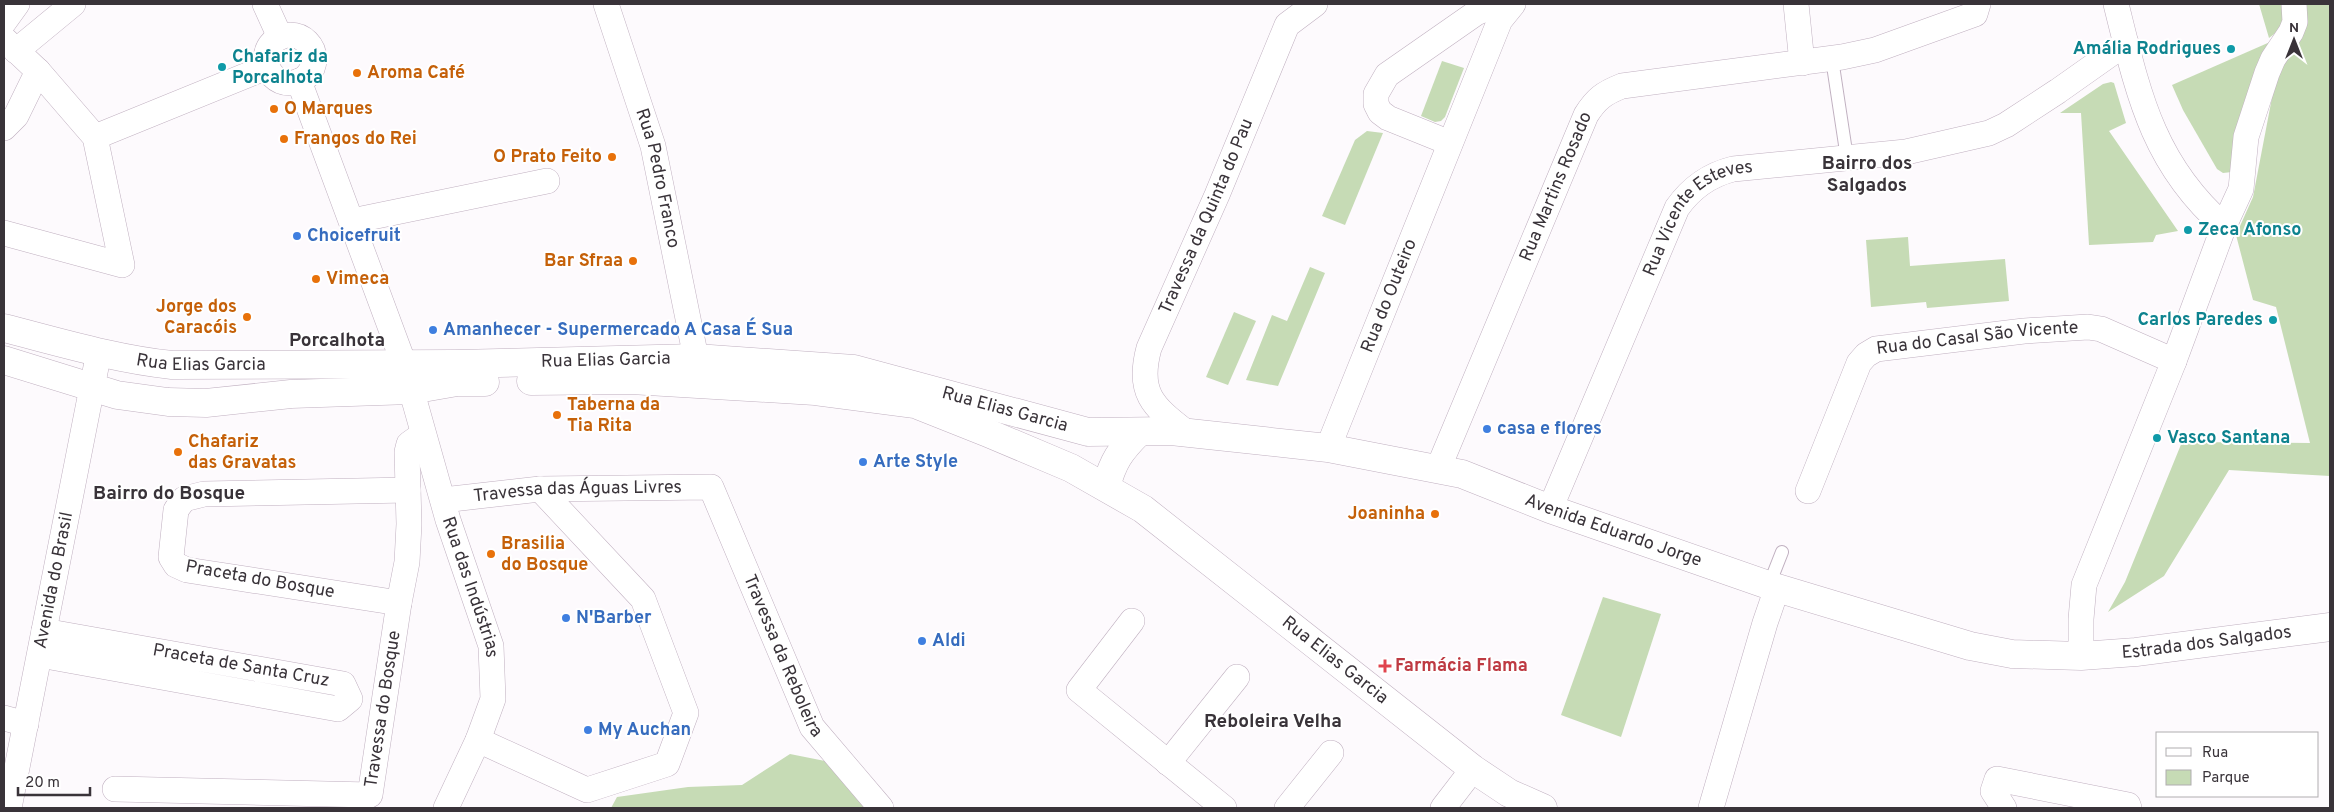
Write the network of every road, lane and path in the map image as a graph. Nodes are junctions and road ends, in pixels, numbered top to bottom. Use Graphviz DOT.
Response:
graph roads {
  1 [pos="17,4"];
  2 [pos="73,4"];
  3 [pos="265,4"];
  4 [pos="606,4"];
  5 [pos="1315,4"];
  6 [pos="1497,4"];
  7 [pos="1513,4"];
  8 [pos="1796,4"];
  9 [pos="1978,4"];
  10 [pos="2116,4"];
  11 [pos="2294,4"];
  12 [pos="4,22"];
  13 [pos="280,37"];
  14 [pos="10,45"];
  15 [pos="2128,54"];
  16 [pos="1832,59"];
  17 [pos="1802,64"];
  18 [pos="267,67"];
  19 [pos="38,72"];
  20 [pos="299,81"];
  21 [pos="4,128"];
  22 [pos="95,137"];
  23 [pos="1450,143"];
  24 [pos="1847,158"];
  25 [pos="547,181"];
  26 [pos="352,221"];
  27 [pos="2224,226"];
  28 [pos="4,233"];
  29 [pos="4,328"];
  30 [pos="99,352"];
  31 [pos="696,358"];
  32 [pos="4,360"];
  33 [pos="2174,361"];
  34 [pos="407,377"];
  35 [pos="92,387"];
  36 [pos="1139,432"];
  37 [pos="1186,432"];
  38 [pos="423,434"];
  39 [pos="1328,448"];
  40 [pos="1438,469"];
  41 [pos="711,487"];
  42 [pos="1106,487"];
  43 [pos="540,489"];
  44 [pos="408,490"];
  45 [pos="1808,491"];
  46 [pos="443,500"];
  47 [pos="1550,509"];
  48 [pos="1782,552"];
  49 [pos="1773,586"];
  50 [pos="399,603"];
  51 [pos="1132,621"];
  52 [pos="2330,627"];
  53 [pos="44,632"];
  54 [pos="40,656"];
  55 [pos="2081,656"];
  56 [pos="1237,678"];
  57 [pos="15,721"];
  58 [pos="478,740"];
  59 [pos="1331,753"];
  60 [pos="1168,763"];
  61 [pos="1473,769"];
  62 [pos="115,789"];
  63 [pos="9,808"];
  64 [pos="446,808"];
  65 [pos="881,808"];
  66 [pos="1224,808"];
  67 [pos="1286,808"];
  68 [pos="1443,808"];
  69 [pos="1543,808"];
  70 [pos="1711,808"];
  71 [pos="2004,808"];
  72 [pos="2129,808"];
  1 -- 12 [label="street"];
  2 -- 14 [label="street"];
  3 -- 13 [label="street"];
  4 -- 31 [label="street, Rua Pedro Franco"];
  5 -- 37 [label="street, Travessa da Quinta do Pau"];
  6 -- 23 [label="street"];
  7 -- 23 [label="street, Rua do Outeiro"];
  8 -- 17 [label="street"];
  9 -- 16 [label="street, Rua Martins Rosado"];
  10 -- 15 [label="street"];
  11 -- 27 [label="street"];
  13 -- 18 [label="street"];
  13 -- 20 [label="street"];
  14 -- 19 [label="street"];
  15 -- 24 [label="street, Rua Vicente Esteves"];
  15 -- 27 [label="street"];
  16 -- 17 [label="street, Rua Martins Rosado"];
  16 -- 24 [label="lane"];
  17 -- 40 [label="street, Rua Martins Rosado"];
  18 -- 20 [label="street"];
  18 -- 22 [label="street"];
  19 -- 21 [label="street"];
  19 -- 22 [label="street"];
  20 -- 26 [label="street, Rua das Indústrias"];
  22 -- 28 [label="street"];
  23 -- 39 [label="street, Rua do Outeiro"];
  24 -- 47 [label="street, Rua Vicente Esteves"];
  25 -- 26 [label="street"];
  26 -- 34 [label="street, Rua das Indústrias"];
  27 -- 33 [label="street"];
  29 -- 30 [label="main road, Rua Elias Garcia"];
  30 -- 34 [label="main road, Rua Elias Garcia"];
  30 -- 35 [label="street, Avenida do Brasil"];
  31 -- 34 [label="main road, Rua Elias Garcia"];
  31 -- 36 [label="main road, Rua Elias Garcia"];
  32 -- 35 [label="main road, Rua Elias Garcia"];
  33 -- 45 [label="street, Rua do Casal São Vicente"];
  33 -- 55 [label="street"];
  34 -- 35 [label="main road, Rua Elias Garcia"];
  34 -- 38 [label="street, Rua das Indústrias"];
  34 -- 42 [label="main road, Rua Elias Garcia"];
  35 -- 53 [label="street, Avenida do Brasil"];
  36 -- 37 [label="main road, Avenida Eduardo Jorge"];
  36 -- 42 [label="main road"];
  37 -- 39 [label="main road, Avenida Eduardo Jorge"];
  38 -- 44 [label="street, Travessa do Bosque"];
  38 -- 46 [label="street, Rua das Indústrias"];
  39 -- 40 [label="main road, Avenida Eduardo Jorge"];
  40 -- 47 [label="main road, Avenida Eduardo Jorge"];
  41 -- 43 [label="street, Travessa das Águas Livres"];
  41 -- 65 [label="street, Travessa da Reboleira"];
  42 -- 61 [label="main road, Rua Elias Garcia"];
  43 -- 46 [label="street, Travessa das Águas Livres"];
  43 -- 58 [label="street"];
  44 -- 50 [label="street, Travessa do Bosque"];
  44 -- 50 [label="street, Praceta do Bosque"];
  46 -- 58 [label="street, Rua das Indústrias"];
  47 -- 49 [label="main road, Avenida Eduardo Jorge"];
  48 -- 49 [label="lane"];
  49 -- 55 [label="main road, Avenida Eduardo Jorge"];
  49 -- 70 [label="street"];
  50 -- 62 [label="street, Travessa do Bosque"];
  51 -- 60 [label="street"];
  52 -- 55 [label="main road, Estrada dos Salgados"];
  53 -- 54 [label="street, Avenida do Brasil"];
  53 -- 54 [label="street, Praceta de Santa Cruz"];
  54 -- 57 [label="street, Avenida do Brasil"];
  56 -- 60 [label="street"];
  57 -- 63 [label="street, Avenida do Brasil"];
  58 -- 64 [label="street, Rua das Indústrias"];
  59 -- 67 [label="street"];
  60 -- 66 [label="street"];
  61 -- 68 [label="street"];
  61 -- 69 [label="main road, Rua Elias Garcia"];
  71 -- 72 [label="street"];
}
